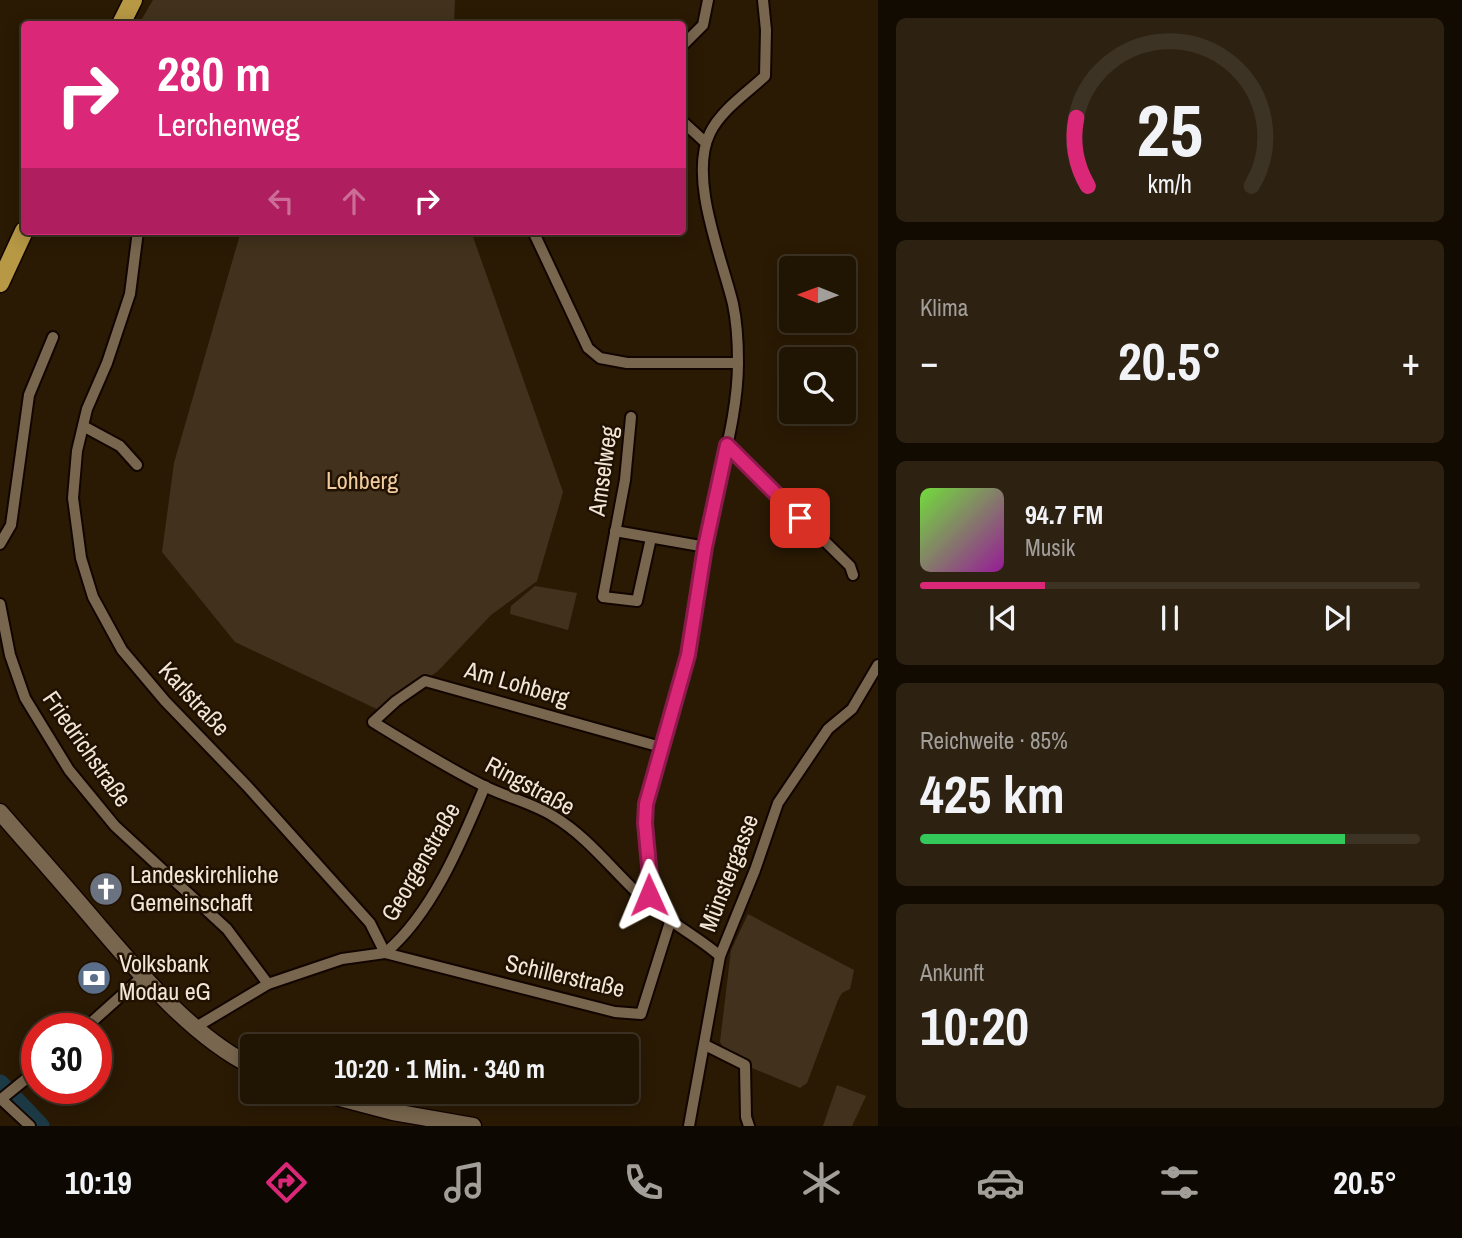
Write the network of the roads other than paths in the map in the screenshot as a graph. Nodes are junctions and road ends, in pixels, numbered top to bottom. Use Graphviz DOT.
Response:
graph roads {
  1 [pos="133,0"];
  2 [pos="708,0"];
  3 [pos="763,0"];
  4 [pos="122,21"];
  5 [pos="686,42"];
  6 [pos="686,124"];
  7 [pos="706,142"];
  8 [pos="22,235"];
  9 [pos="137,235"];
  10 [pos="535,235"];
  11 [pos="0,283"];
  12 [pos="52,337"];
  13 [pos="738,363"];
  14 [pos="631,417"];
  15 [pos="83,426"];
  16 [pos="727,445"];
  17 [pos="137,465"];
  18 [pos="615,531"];
  19 [pos="651,538"];
  20 [pos="0,544"];
  21 [pos="705,547"];
  22 [pos="853,575"];
  23 [pos="0,604"];
  24 [pos="877,665"];
  25 [pos="373,722"];
  26 [pos="661,747"];
  27 [pos="485,786"];
  28 [pos="0,812"];
  29 [pos="645,900"];
  30 [pos="670,922"];
  31 [pos="385,953"];
  32 [pos="720,956"];
  33 [pos="142,976"];
  34 [pos="268,984"];
  35 [pos="102,1013"];
  36 [pos="196,1027"];
  37 [pos="705,1045"];
  38 [pos="240,1060"];
  39 [pos="21,1082"];
  40 [pos="1,1100"];
  41 [pos="363,1104"];
  42 [pos="30,1126"];
  43 [pos="473,1126"];
  44 [pos="689,1126"];
  45 [pos="749,1126"];
  1 -- 4 [label="main road"];
  2 -- 5 [label="street"];
  3 -- 7 [label="street"];
  6 -- 7 [label="street"];
  7 -- 13 [label="street"];
  8 -- 11 [label="main road"];
  9 -- 15 [label="street, Karlstraße"];
  10 -- 13 [label="street"];
  12 -- 20 [label="street"];
  13 -- 16 [label="street"];
  14 -- 18 [label="street, Amselweg"];
  15 -- 17 [label="street"];
  15 -- 31 [label="street, Karlstraße"];
  16 -- 21 [label="street"];
  16 -- 22 [label="street"];
  18 -- 19 [label="street, Amselweg"];
  18 -- 19 [label="street, Amselweg"];
  19 -- 21 [label="street, Amselweg"];
  21 -- 26 [label="street"];
  23 -- 34 [label="street, Friedrichstraße"];
  24 -- 32 [label="street, Münstergasse"];
  25 -- 26 [label="street, Am Lohberg"];
  25 -- 27 [label="street, Ringstraße"];
  26 -- 29 [label="street"];
  27 -- 29 [label="street, Ringstraße"];
  27 -- 31 [label="street, Georgenstraße"];
  28 -- 33 [label="main road"];
  29 -- 30 [label="street, Ringstraße"];
  30 -- 31 [label="street, Schillerstraße"];
  30 -- 32 [label="street, Ringstraße"];
  31 -- 34 [label="street"];
  32 -- 37 [label="street, Münstergasse"];
  33 -- 35 [label="street"];
  33 -- 36 [label="main road"];
  34 -- 36 [label="street"];
  36 -- 38 [label="main road"];
  37 -- 44 [label="street, Münstergasse"];
  37 -- 45 [label="street"];
  39 -- 40 [label="street"];
  40 -- 42 [label="street"];
  41 -- 43 [label="main road"];
}
